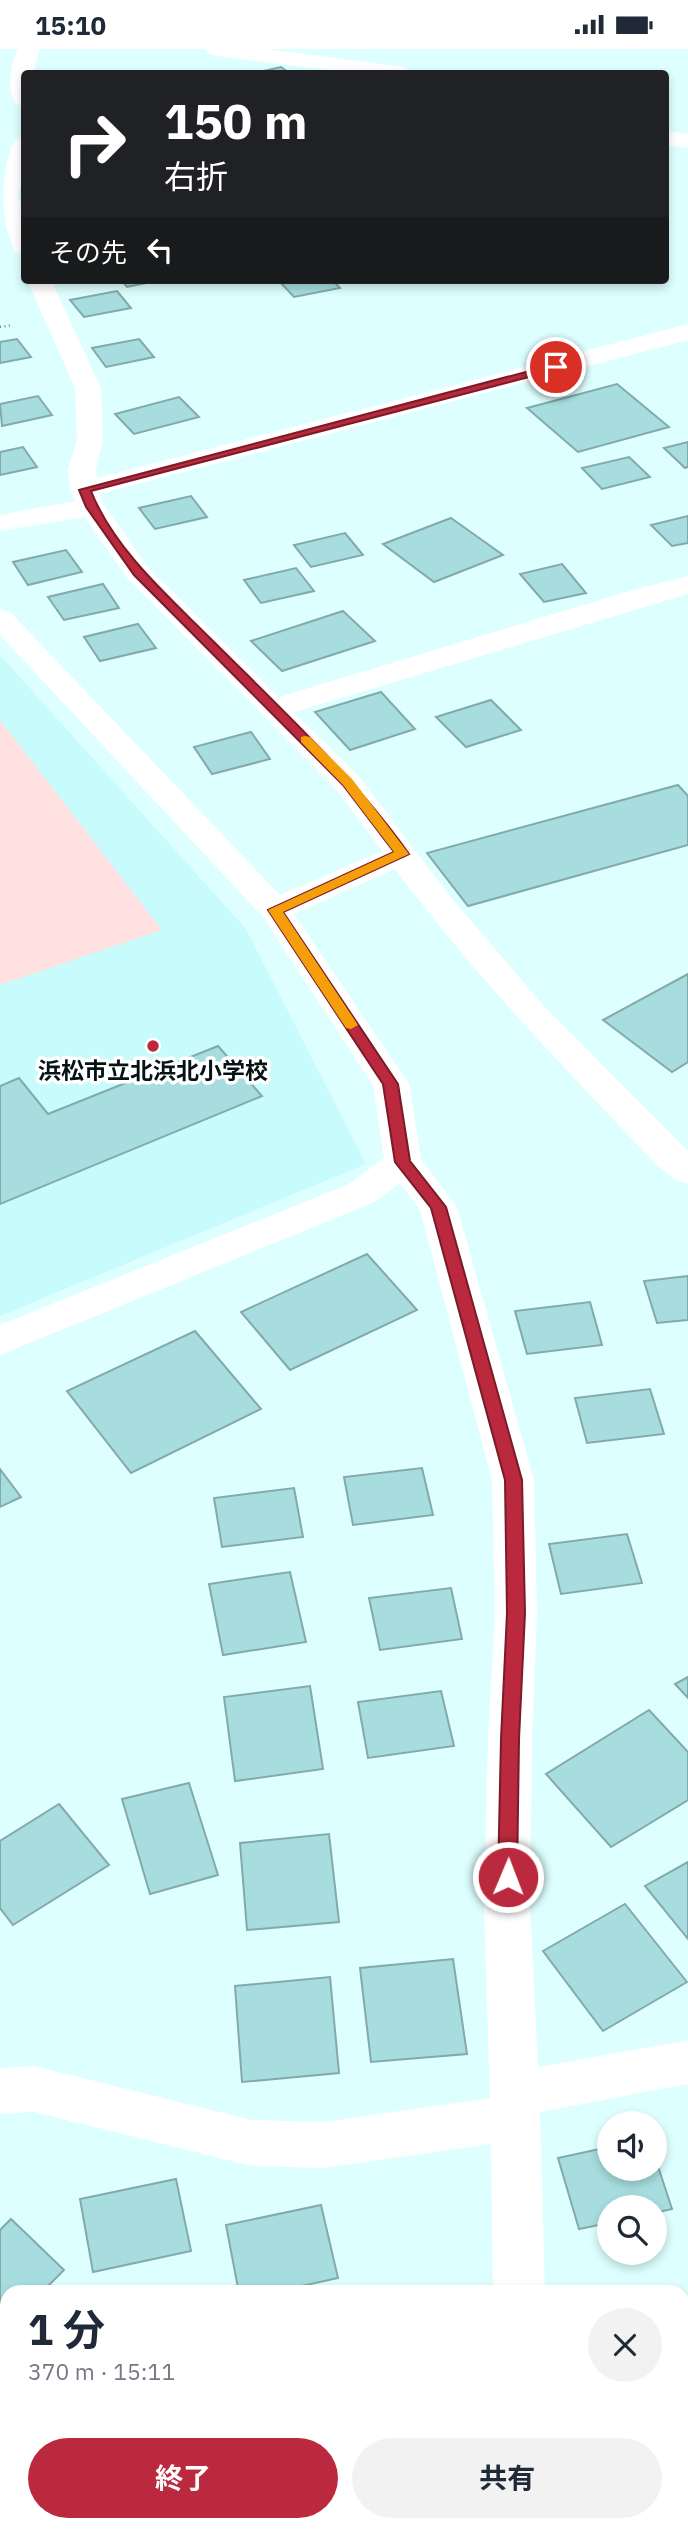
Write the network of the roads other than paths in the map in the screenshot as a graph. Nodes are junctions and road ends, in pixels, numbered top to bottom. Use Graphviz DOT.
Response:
graph roads {
  1 [pos="29,49"];
  2 [pos="217,49"];
  3 [pos="23,70"];
  4 [pos="375,70"];
  5 [pos="669,139"];
  6 [pos="688,141"];
  7 [pos="21,152"];
  8 [pos="3,193"];
  9 [pos="21,239"];
  10 [pos="40,284"];
  11 [pos="688,332"];
  12 [pos="88,498"];
  13 [pos="0,523"];
  14 [pos="688,585"];
  15 [pos="0,618"];
  16 [pos="274,708"];
  17 [pos="402,854"];
  18 [pos="275,910"];
  19 [pos="403,1162"];
  20 [pos="688,1171"];
  21 [pos="0,1341"];
  22 [pos="688,2062"];
  23 [pos="0,2091"];
  24 [pos="515,2106"];
  25 [pos="519,2285"];
  1 -- 3 [label="street"];
  2 -- 4 [label="street"];
  5 -- 6 [label="street"];
  7 -- 8 [label="street"];
  8 -- 9 [label="street"];
  10 -- 12 [label="street"];
  11 -- 12 [label="street"];
  12 -- 13 [label="street"];
  12 -- 16 [label="street"];
  14 -- 16 [label="street"];
  15 -- 18 [label="street"];
  16 -- 17 [label="street"];
  17 -- 18 [label="street"];
  17 -- 20 [label="street"];
  18 -- 19 [label="street"];
  19 -- 21 [label="street"];
  19 -- 24 [label="street"];
  22 -- 24 [label="street"];
  23 -- 24 [label="street"];
  24 -- 25 [label="street"];
}
